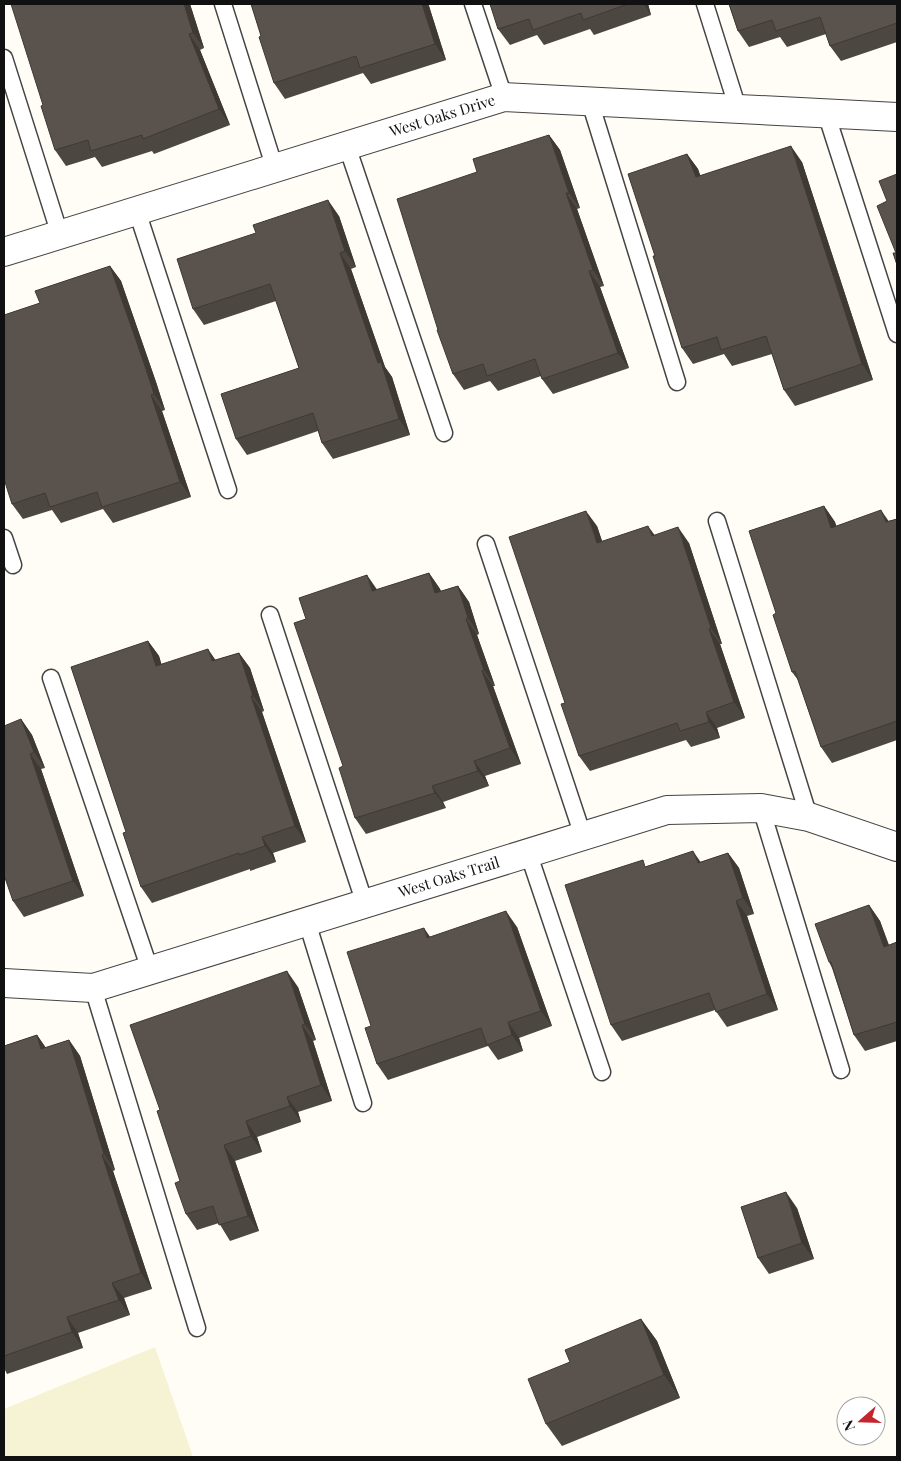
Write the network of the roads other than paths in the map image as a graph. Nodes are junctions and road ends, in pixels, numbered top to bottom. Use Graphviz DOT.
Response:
graph roads {
  1 [pos="223,4"];
  2 [pos="472,4"];
  3 [pos="705,4"];
  4 [pos="4,58"];
  5 [pos="504,97"];
  6 [pos="590,102"];
  7 [pos="738,109"];
  8 [pos="826,113"];
  9 [pos="897,117"];
  10 [pos="347,146"];
  11 [pos="275,169"];
  12 [pos="137,211"];
  13 [pos="60,235"];
  14 [pos="4,252"];
  15 [pos="897,334"];
  16 [pos="677,382"];
  17 [pos="444,434"];
  18 [pos="228,490"];
  19 [pos="717,521"];
  20 [pos="4,538"];
  21 [pos="486,544"];
  22 [pos="13,564"];
  23 [pos="270,615"];
  24 [pos="51,678"];
  25 [pos="761,808"];
  26 [pos="809,817"];
  27 [pos="583,836"];
  28 [pos="897,847"];
  29 [pos="528,852"];
  30 [pos="365,904"];
  31 [pos="307,922"];
  32 [pos="150,970"];
  33 [pos="4,983"];
  34 [pos="93,988"];
  35 [pos="841,1070"];
  36 [pos="602,1072"];
  37 [pos="363,1103"];
  38 [pos="198,1328"];
  1 -- 11 [label="lane"];
  2 -- 5 [label="lane"];
  3 -- 7 [label="lane"];
  4 -- 13 [label="lane"];
  5 -- 6 [label="street, West Oaks Drive"];
  5 -- 10 [label="street, West Oaks Drive"];
  6 -- 7 [label="street, West Oaks Drive"];
  6 -- 16 [label="lane"];
  7 -- 8 [label="street, West Oaks Drive"];
  8 -- 9 [label="street, West Oaks Drive"];
  8 -- 15 [label="lane"];
  10 -- 11 [label="street, West Oaks Drive"];
  10 -- 17 [label="lane"];
  11 -- 12 [label="street, West Oaks Drive"];
  12 -- 13 [label="street, West Oaks Drive"];
  12 -- 18 [label="lane"];
  13 -- 14 [label="street, West Oaks Drive"];
  19 -- 26 [label="lane"];
  20 -- 22 [label="lane"];
  21 -- 27 [label="lane"];
  23 -- 30 [label="lane"];
  24 -- 32 [label="lane"];
  25 -- 26 [label="street, West Oaks Trail"];
  25 -- 27 [label="street, West Oaks Trail"];
  25 -- 35 [label="lane"];
  26 -- 28 [label="street, West Oaks Trail"];
  27 -- 29 [label="street, West Oaks Trail"];
  29 -- 30 [label="street, West Oaks Trail"];
  29 -- 36 [label="lane"];
  30 -- 31 [label="street, West Oaks Trail"];
  31 -- 32 [label="street, West Oaks Trail"];
  31 -- 37 [label="lane"];
  32 -- 34 [label="street, West Oaks Trail"];
  33 -- 34 [label="street, West Oaks Trail"];
  34 -- 38 [label="lane"];
}
